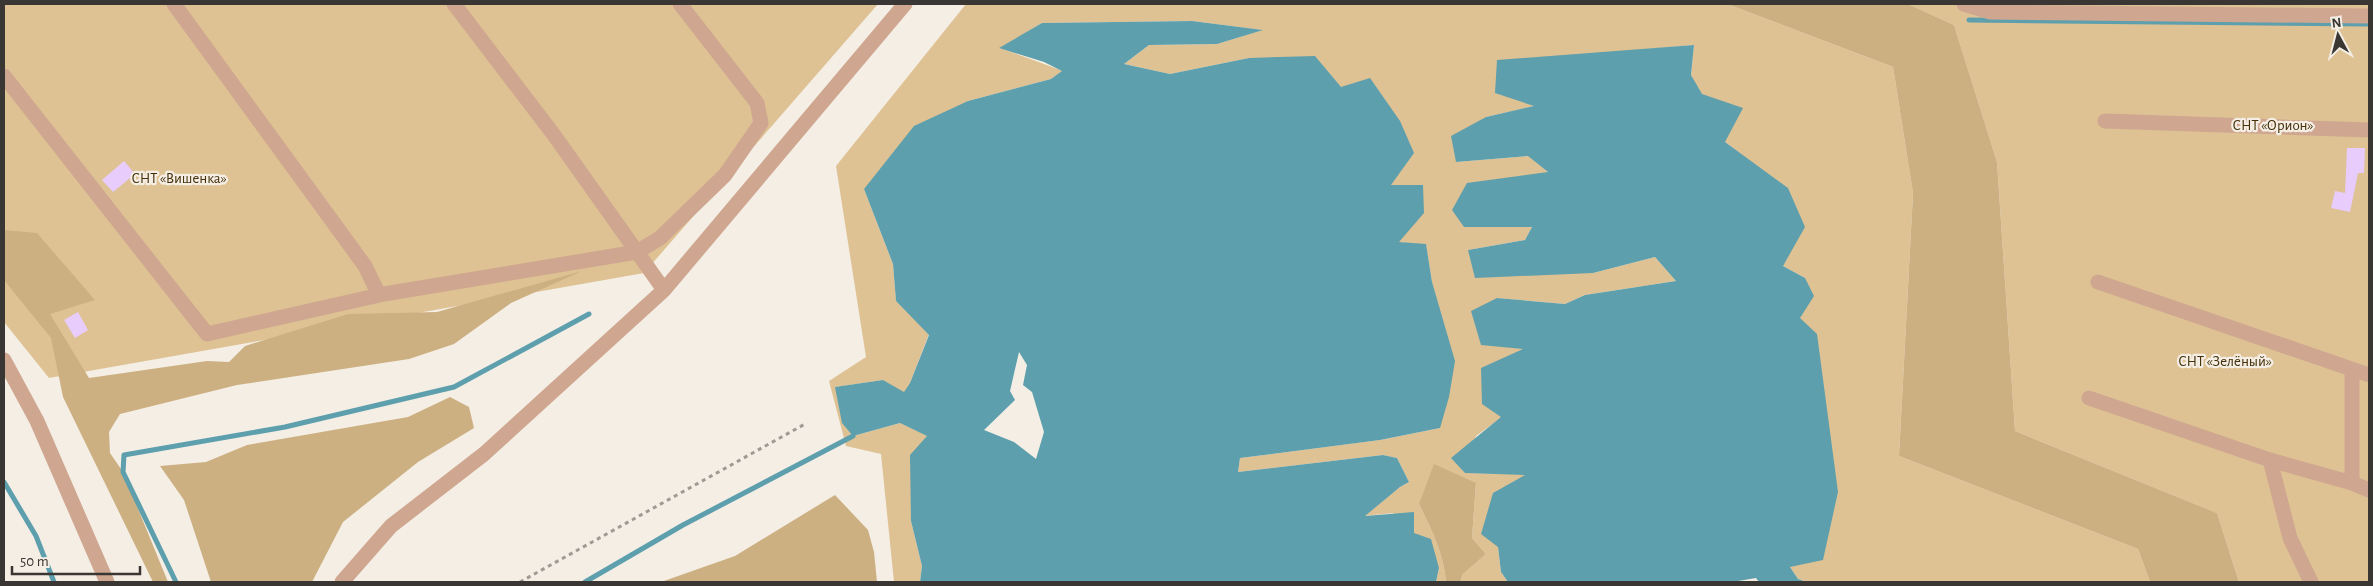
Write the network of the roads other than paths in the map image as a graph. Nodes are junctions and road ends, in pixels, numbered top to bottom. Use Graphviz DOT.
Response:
graph roads {
  1 [pos="174,4"];
  2 [pos="454,4"];
  3 [pos="680,4"];
  4 [pos="905,4"];
  5 [pos="1964,4"];
  6 [pos="1990,8"];
  7 [pos="2159,9"];
  8 [pos="2329,10"];
  9 [pos="2369,16"];
  10 [pos="4,76"];
  11 [pos="2105,120"];
  12 [pos="2369,130"];
  13 [pos="637,252"];
  14 [pos="2098,282"];
  15 [pos="664,290"];
  16 [pos="379,295"];
  17 [pos="4,360"];
  18 [pos="2352,371"];
  19 [pos="2369,375"];
  20 [pos="2088,398"];
  21 [pos="2270,460"];
  22 [pos="2352,483"];
  23 [pos="2369,490"];
  24 [pos="107,582"];
  25 [pos="342,582"];
  26 [pos="2311,582"];
  1 -- 16 [label="street"];
  2 -- 13 [label="street"];
  3 -- 13 [label="street"];
  4 -- 15 [label="street"];
  5 -- 6 [label="street"];
  6 -- 7 [label="street"];
  7 -- 8 [label="street"];
  8 -- 9 [label="street"];
  10 -- 16 [label="street"];
  11 -- 12 [label="street"];
  13 -- 15 [label="street"];
  13 -- 16 [label="street"];
  14 -- 18 [label="street"];
  15 -- 25 [label="street"];
  17 -- 24 [label="street"];
  18 -- 19 [label="street"];
  18 -- 22 [label="street"];
  20 -- 21 [label="street"];
  21 -- 22 [label="street"];
  21 -- 26 [label="street"];
  22 -- 23 [label="street"];
}
